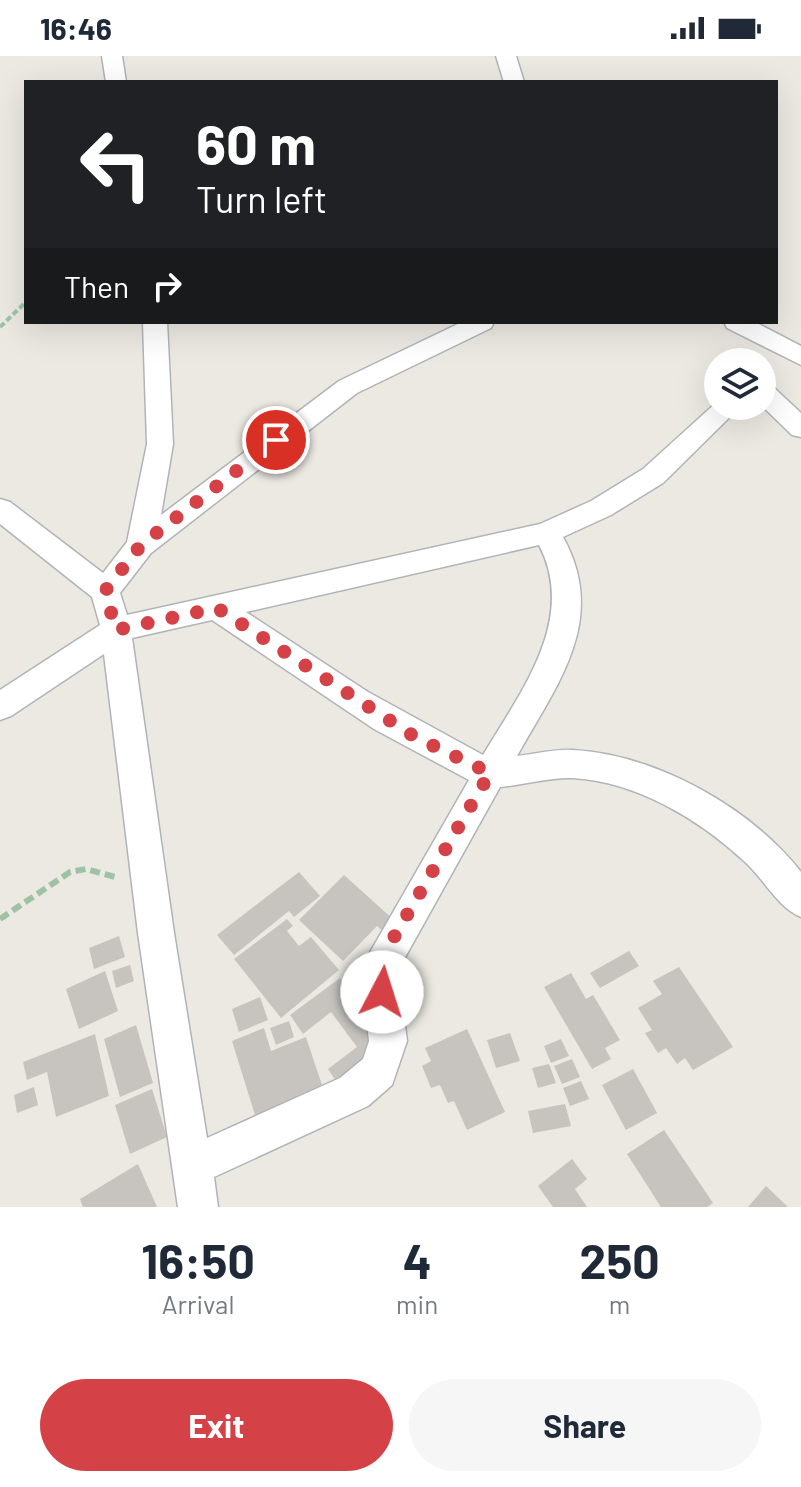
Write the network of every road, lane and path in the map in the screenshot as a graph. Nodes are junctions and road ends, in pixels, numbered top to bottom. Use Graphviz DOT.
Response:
graph roads {
  1 [pos="112,56"];
  2 [pos="506,56"];
  3 [pos="116,80"];
  4 [pos="513,80"];
  5 [pos="24,304"];
  6 [pos="155,324"];
  7 [pos="478,324"];
  8 [pos="740,324"];
  9 [pos="0,327"];
  10 [pos="800,355"];
  11 [pos="776,370"];
  12 [pos="776,404"];
  13 [pos="714,420"];
  14 [pos="801,428"];
  15 [pos="0,509"];
  16 [pos="546,533"];
  17 [pos="141,545"];
  18 [pos="105,591"];
  19 [pos="217,608"];
  20 [pos="116,630"];
  21 [pos="0,707"];
  22 [pos="490,773"];
  23 [pos="150,885"];
  24 [pos="801,900"];
  25 [pos="0,919"];
  26 [pos="192,1166"];
  27 [pos="198,1207"];
  1 -- 3 [label="street"];
  2 -- 4 [label="street"];
  5 -- 9 [label="path"];
  6 -- 17 [label="street"];
  7 -- 17 [label="street"];
  8 -- 10 [label="street"];
  10 -- 11 [label="street"];
  12 -- 14 [label="street"];
  13 -- 16 [label="street"];
  15 -- 18 [label="street"];
  16 -- 19 [label="street"];
  16 -- 22 [label="street"];
  17 -- 18 [label="street"];
  18 -- 20 [label="street"];
  19 -- 20 [label="street"];
  19 -- 22 [label="street"];
  20 -- 21 [label="street"];
  20 -- 23 [label="street"];
  22 -- 24 [label="street"];
  22 -- 26 [label="street"];
  23 -- 25 [label="path"];
  23 -- 26 [label="street"];
  26 -- 27 [label="street"];
}
